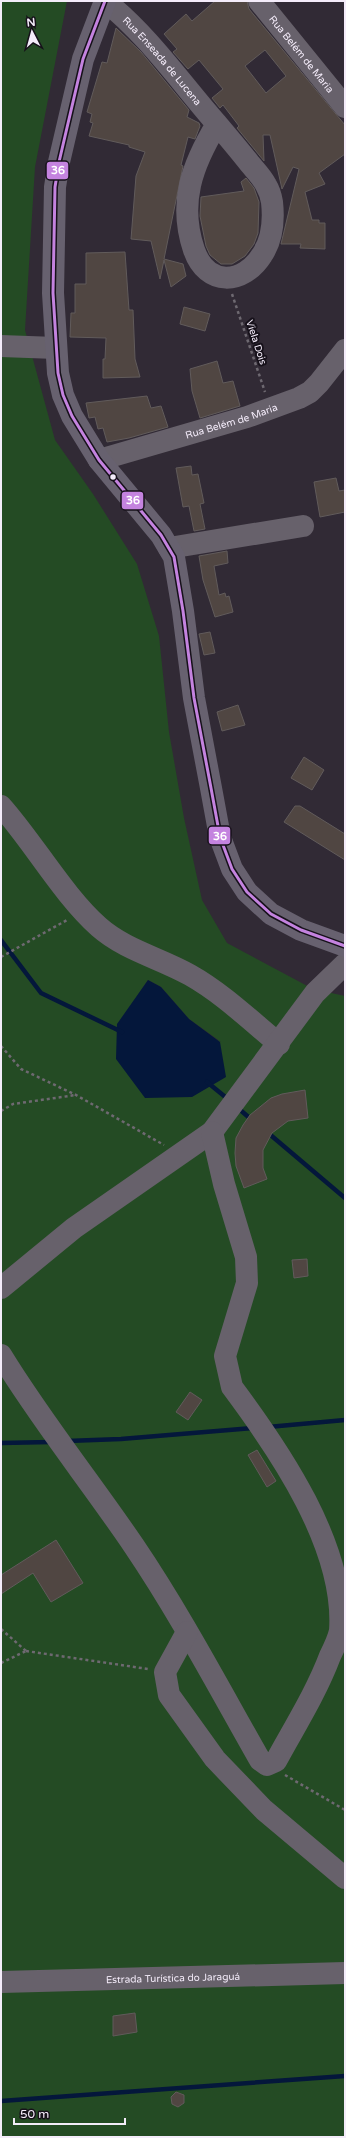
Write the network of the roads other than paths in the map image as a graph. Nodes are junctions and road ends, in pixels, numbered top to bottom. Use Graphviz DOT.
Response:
graph roads {
  1 [pos="105,1"];
  2 [pos="259,1"];
  3 [pos="345,107"];
  4 [pos="217,124"];
  5 [pos="1,346"];
  6 [pos="56,348"];
  7 [pos="345,350"];
  8 [pos="99,460"];
  9 [pos="303,526"];
  10 [pos="170,548"];
  11 [pos="1,806"];
  12 [pos="345,946"];
  13 [pos="345,964"];
  14 [pos="279,1044"];
  15 [pos="212,1132"];
  16 [pos="1,1288"];
  17 [pos="1,1355"];
  18 [pos="187,1632"];
  19 [pos="345,1878"];
  20 [pos="345,1973"];
  21 [pos="1,1982"];
  1 -- 4 [label="street, Rua Enseada de Lucena"];
  1 -- 6 [label="main road"];
  2 -- 3 [label="street, Rua Belém de Maria"];
  4 -- 4 [label="street, Rua Enseada de Lucena"];
  5 -- 6 [label="street"];
  6 -- 8 [label="main road"];
  7 -- 8 [label="street, Rua Belém de Maria"];
  8 -- 10 [label="main road"];
  9 -- 10 [label="street"];
  10 -- 12 [label="main road"];
  11 -- 14 [label="street"];
  13 -- 14 [label="street"];
  14 -- 15 [label="street"];
  15 -- 16 [label="street"];
  15 -- 18 [label="street"];
  17 -- 18 [label="street"];
  18 -- 19 [label="street"];
  20 -- 21 [label="street, Estrada Turística do Jaraguá"];
}
